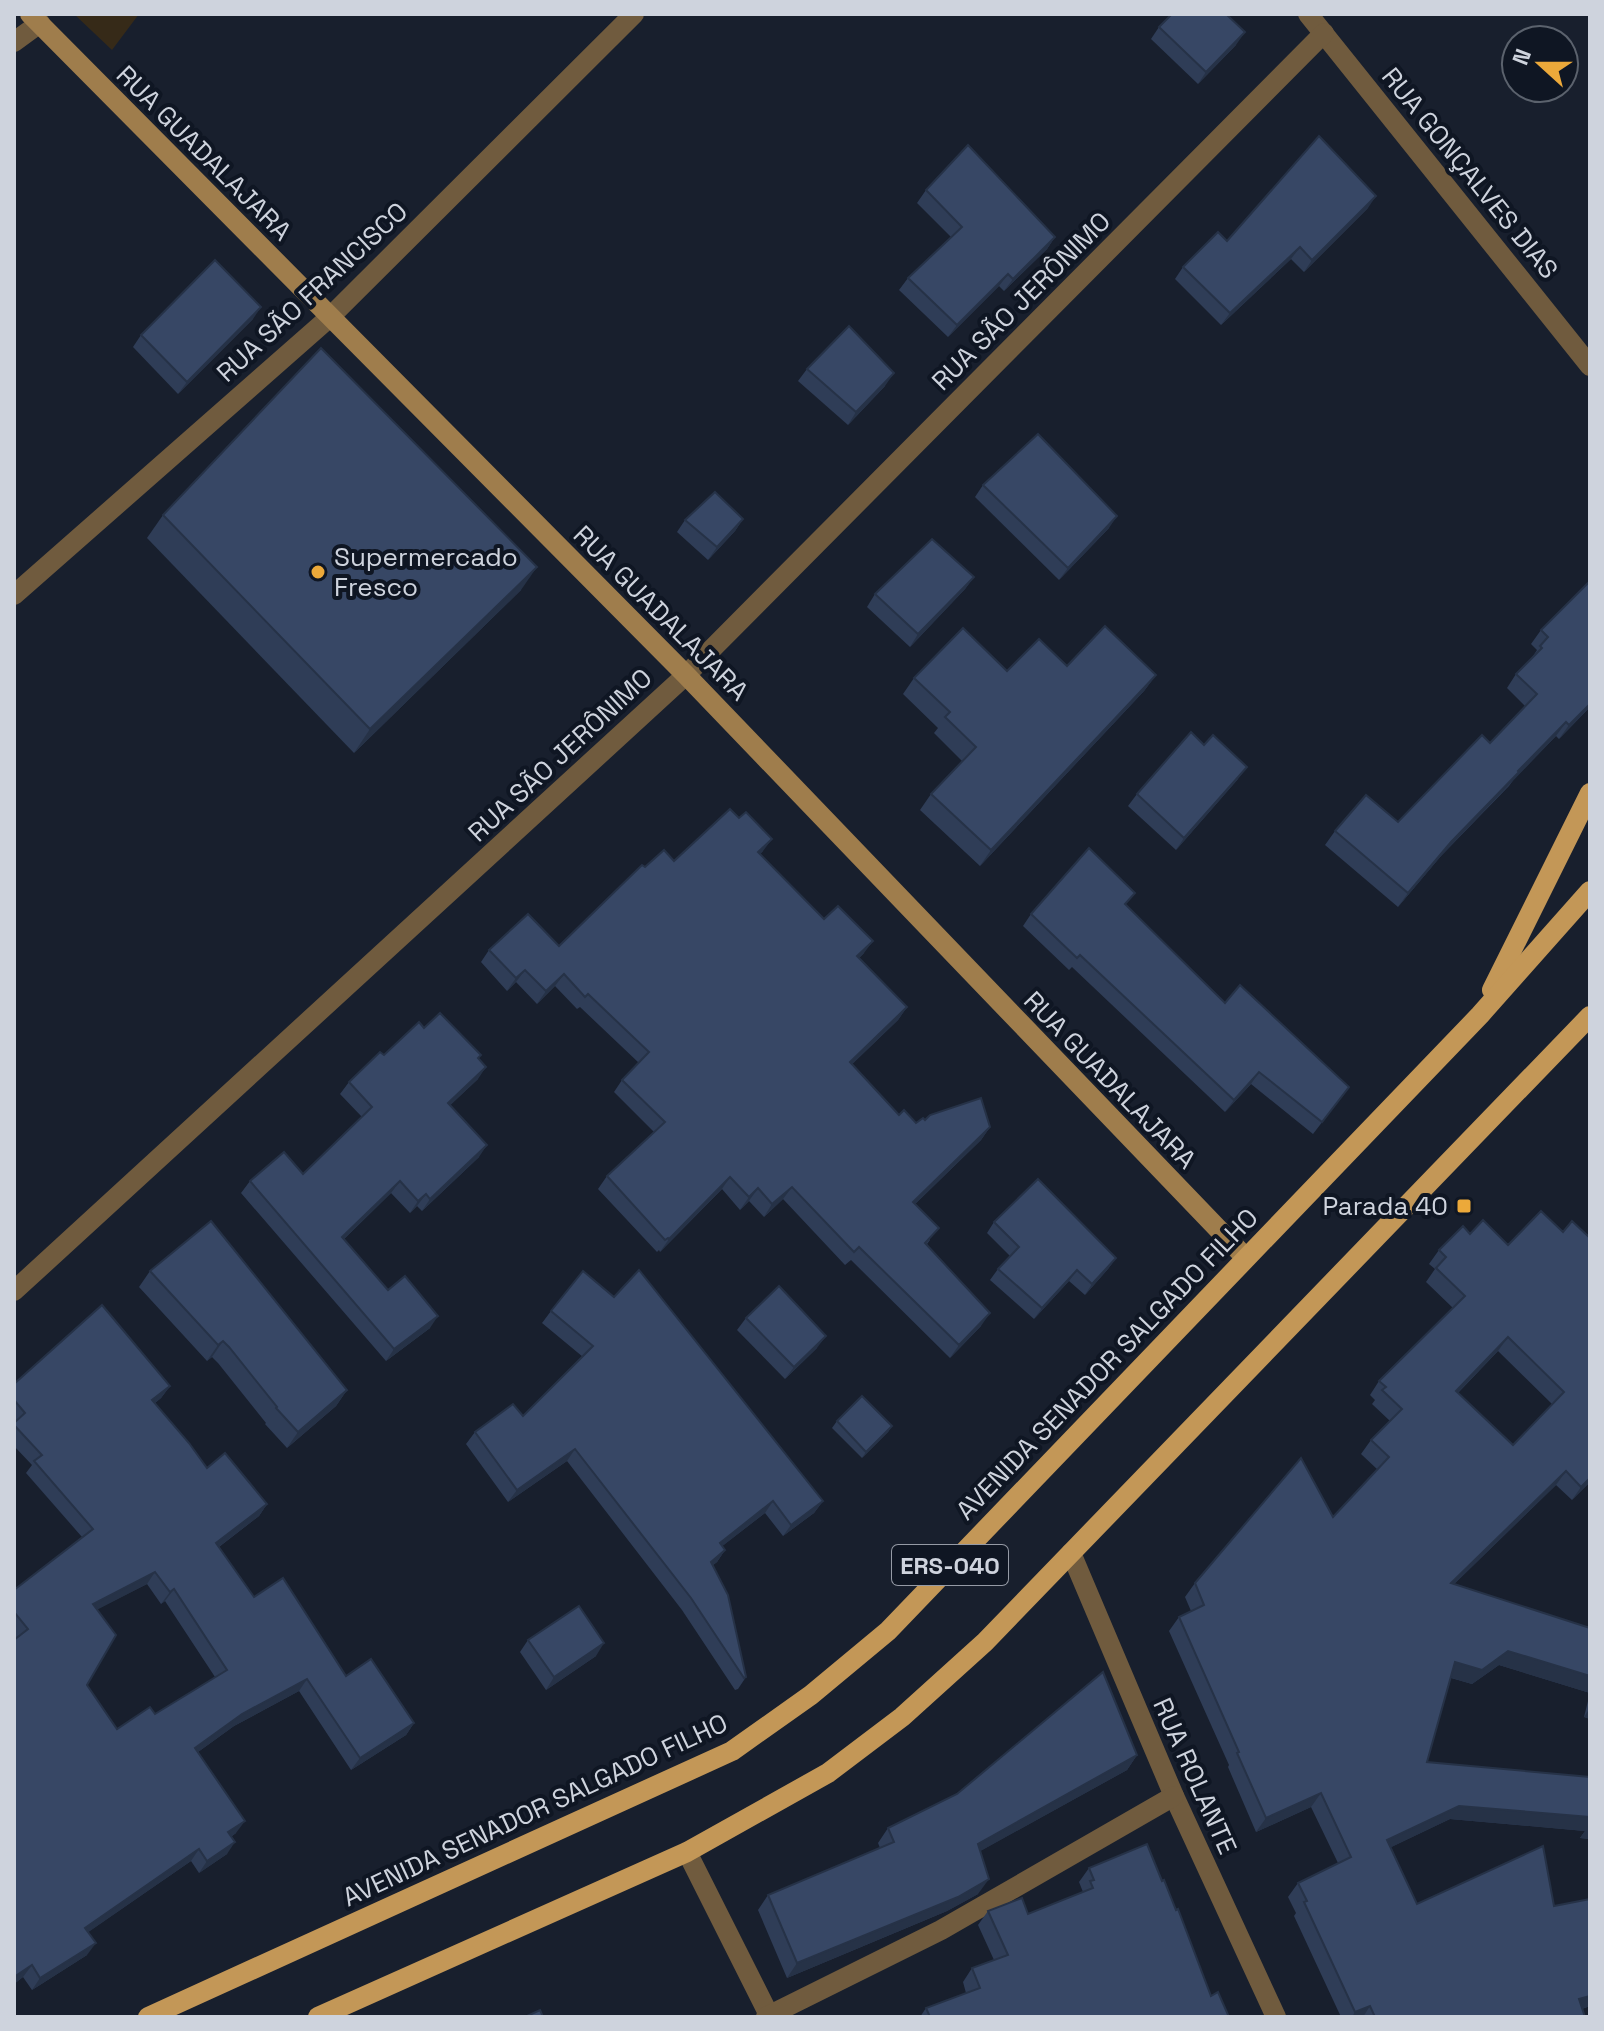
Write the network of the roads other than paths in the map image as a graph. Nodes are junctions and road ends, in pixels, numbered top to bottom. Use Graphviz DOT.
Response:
graph roads {
  1 [pos="634,14"];
  2 [pos="1308,14"];
  3 [pos="35,19"];
  4 [pos="1324,33"];
  5 [pos="14,42"];
  6 [pos="330,317"];
  7 [pos="1590,366"];
  8 [pos="14,595"];
  9 [pos="686,675"];
  10 [pos="1590,793"];
  11 [pos="1590,891"];
  12 [pos="1480,1015"];
  13 [pos="1590,1016"];
  14 [pos="1590,1036"];
  15 [pos="1538,1070"];
  16 [pos="1245,1257"];
  17 [pos="14,1291"];
  18 [pos="1071,1553"];
  19 [pos="1174,1796"];
  20 [pos="687,1852"];
  21 [pos="768,2016"];
  22 [pos="148,2017"];
  23 [pos="318,2017"];
  24 [pos="1276,2017"];
  1 -- 6 [label="street, RUA SÃO FRANCISCO"];
  2 -- 4 [label="street, RUA GONÇALVES DIAS"];
  3 -- 5 [label="street"];
  3 -- 6 [label="street, RUA GUADALAJARA"];
  4 -- 7 [label="street, RUA GONÇALVES DIAS"];
  4 -- 9 [label="street, RUA SÃO JERÔNIMO"];
  6 -- 8 [label="street, RUA SÃO FRANCISCO"];
  6 -- 9 [label="street, RUA GUADALAJARA"];
  9 -- 16 [label="street, RUA GUADALAJARA"];
  9 -- 17 [label="street, RUA SÃO JERÔNIMO"];
  10 -- 12 [label="main road, AVENIDA SENADOR SALGADO FILHO"];
  11 -- 12 [label="main road, AVENIDA SENADOR SALGADO FILHO / ERS-040"];
  12 -- 16 [label="main road, AVENIDA SENADOR SALGADO FILHO / ERS-040"];
  13 -- 15 [label="main road, ERS-040"];
  14 -- 15 [label="main road"];
  15 -- 18 [label="main road, ERS-040"];
  16 -- 22 [label="main road, AVENIDA SENADOR SALGADO FILHO / ERS-040"];
  18 -- 19 [label="street, RUA ROLANTE"];
  18 -- 20 [label="main road, ERS-040"];
  19 -- 21 [label="street"];
  19 -- 24 [label="street, RUA ROLANTE"];
  20 -- 21 [label="street"];
  20 -- 23 [label="main road, ERS-040"];
}
